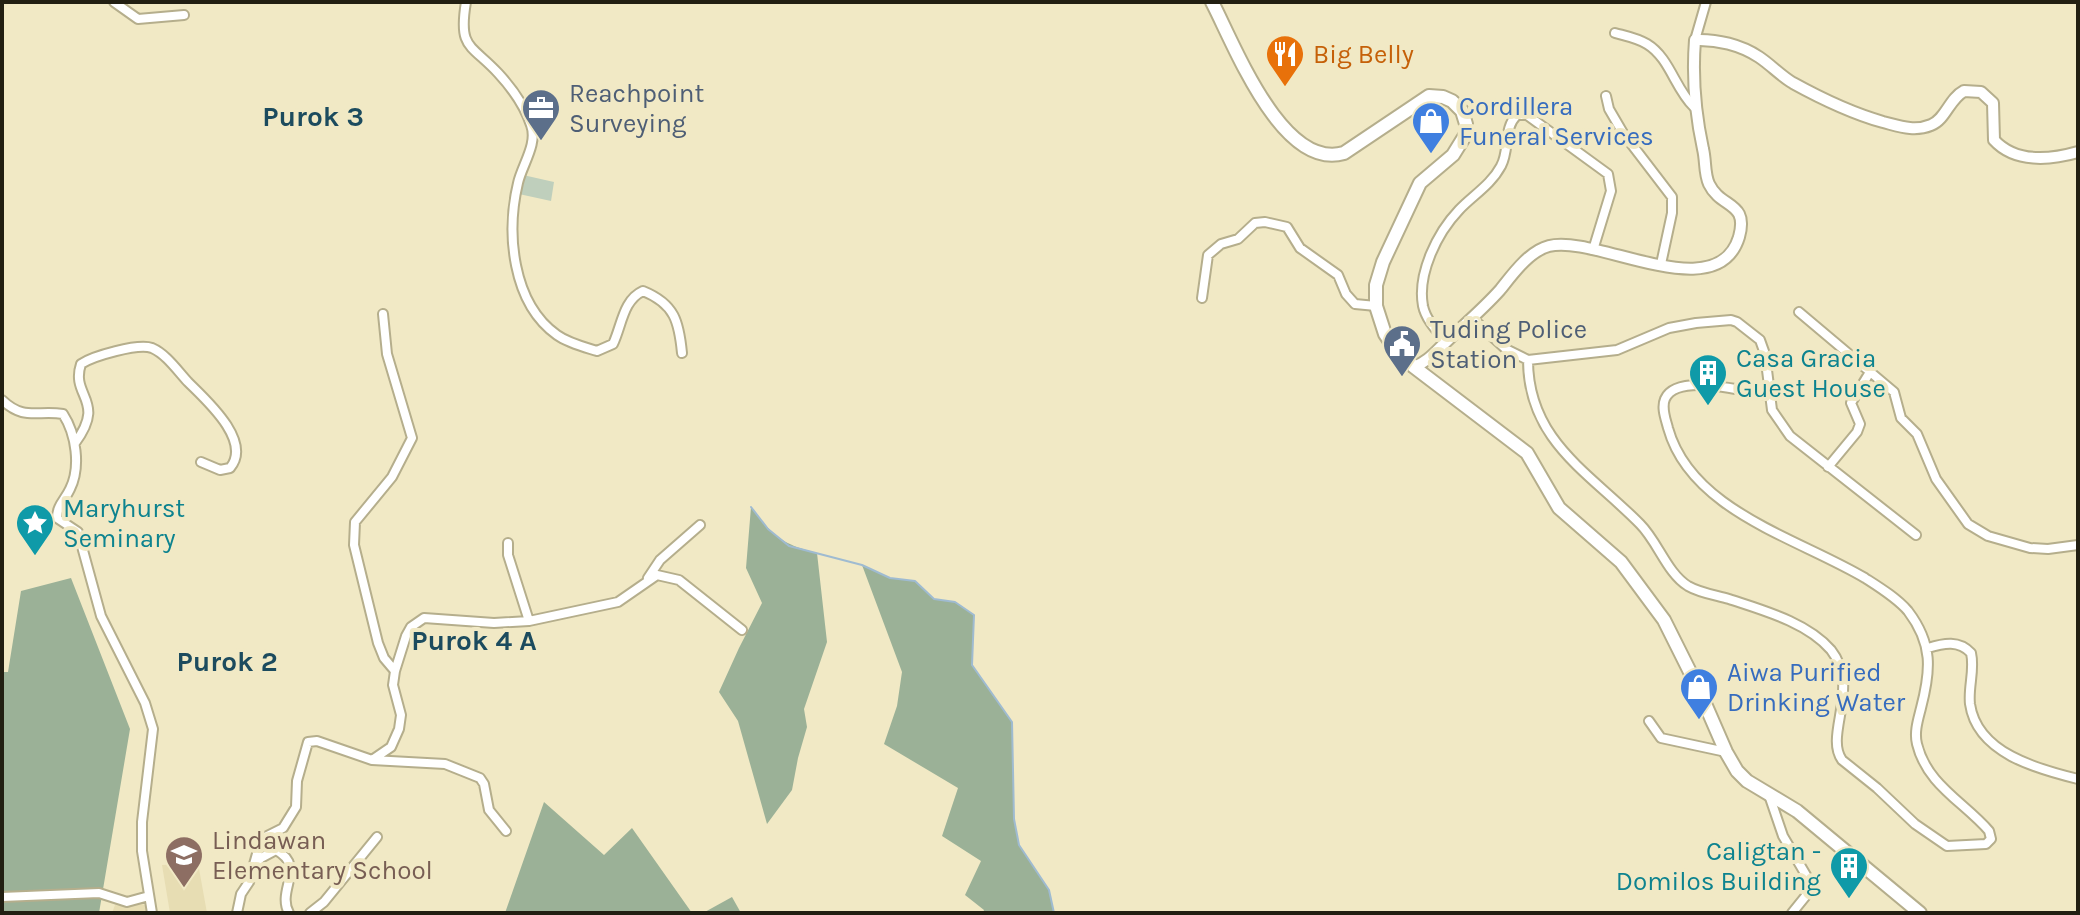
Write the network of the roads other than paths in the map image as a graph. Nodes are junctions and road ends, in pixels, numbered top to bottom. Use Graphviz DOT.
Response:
graph roads {
  1 [pos="114,2"];
  2 [pos="466,2"];
  3 [pos="1212,2"];
  4 [pos="1706,2"];
  5 [pos="184,15"];
  6 [pos="1615,33"];
  7 [pos="1695,40"];
  8 [pos="1606,96"];
  9 [pos="1694,107"];
  10 [pos="2078,152"];
  11 [pos="1593,250"];
  12 [pos="1661,264"];
  13 [pos="1202,298"];
  14 [pos="1376,306"];
  15 [pos="1799,312"];
  16 [pos="383,314"];
  17 [pos="1473,319"];
  18 [pos="1446,342"];
  19 [pos="682,353"];
  20 [pos="1528,360"];
  21 [pos="1428,361"];
  22 [pos="1414,367"];
  23 [pos="1870,372"];
  24 [pos="1425,376"];
  25 [pos="1768,395"];
  26 [pos="2,400"];
  27 [pos="75,443"];
  28 [pos="201,462"];
  29 [pos="1828,467"];
  30 [pos="700,525"];
  31 [pos="1916,535"];
  32 [pos="508,543"];
  33 [pos="2078,545"];
  34 [pos="645,582"];
  35 [pos="529,621"];
  36 [pos="742,630"];
  37 [pos="1928,648"];
  38 [pos="395,671"];
  39 [pos="1649,721"];
  40 [pos="1726,752"];
  41 [pos="372,760"];
  42 [pos="2078,779"];
  43 [pos="1769,795"];
  44 [pos="506,831"];
  45 [pos="377,837"];
  46 [pos="253,867"];
  47 [pos="149,896"];
  48 [pos="2,897"];
  49 [pos="152,913"];
  50 [pos="237,913"];
  51 [pos="289,913"];
  52 [pos="310,913"];
  53 [pos="1792,913"];
  54 [pos="1920,913"];
  1 -- 5 [label="street"];
  2 -- 19 [label="street"];
  3 -- 14 [label="main road"];
  4 -- 7 [label="street"];
  6 -- 9 [label="street"];
  7 -- 9 [label="street"];
  7 -- 10 [label="street"];
  8 -- 12 [label="street"];
  9 -- 12 [label="street"];
  11 -- 12 [label="street"];
  11 -- 17 [label="street"];
  11 -- 18 [label="street"];
  13 -- 14 [label="street"];
  14 -- 22 [label="main road"];
  15 -- 23 [label="street"];
  16 -- 38 [label="street"];
  17 -- 18 [label="street"];
  17 -- 20 [label="street"];
  18 -- 21 [label="street"];
  20 -- 25 [label="street"];
  20 -- 37 [label="street"];
  21 -- 22 [label="street"];
  21 -- 24 [label="street"];
  22 -- 24 [label="main road"];
  23 -- 29 [label="street"];
  23 -- 33 [label="street"];
  24 -- 40 [label="main road"];
  25 -- 29 [label="street"];
  25 -- 37 [label="street"];
  26 -- 27 [label="street"];
  27 -- 28 [label="street"];
  27 -- 47 [label="street"];
  29 -- 31 [label="street"];
  30 -- 34 [label="street"];
  32 -- 35 [label="street"];
  34 -- 35 [label="street"];
  34 -- 36 [label="street"];
  35 -- 38 [label="street"];
  37 -- 42 [label="street"];
  38 -- 41 [label="street"];
  39 -- 40 [label="street"];
  40 -- 43 [label="main road"];
  41 -- 44 [label="street"];
  41 -- 46 [label="street"];
  43 -- 53 [label="street"];
  43 -- 54 [label="main road"];
  45 -- 52 [label="street"];
  46 -- 50 [label="street"];
  46 -- 51 [label="street"];
  47 -- 48 [label="street"];
  47 -- 49 [label="street"];
}
